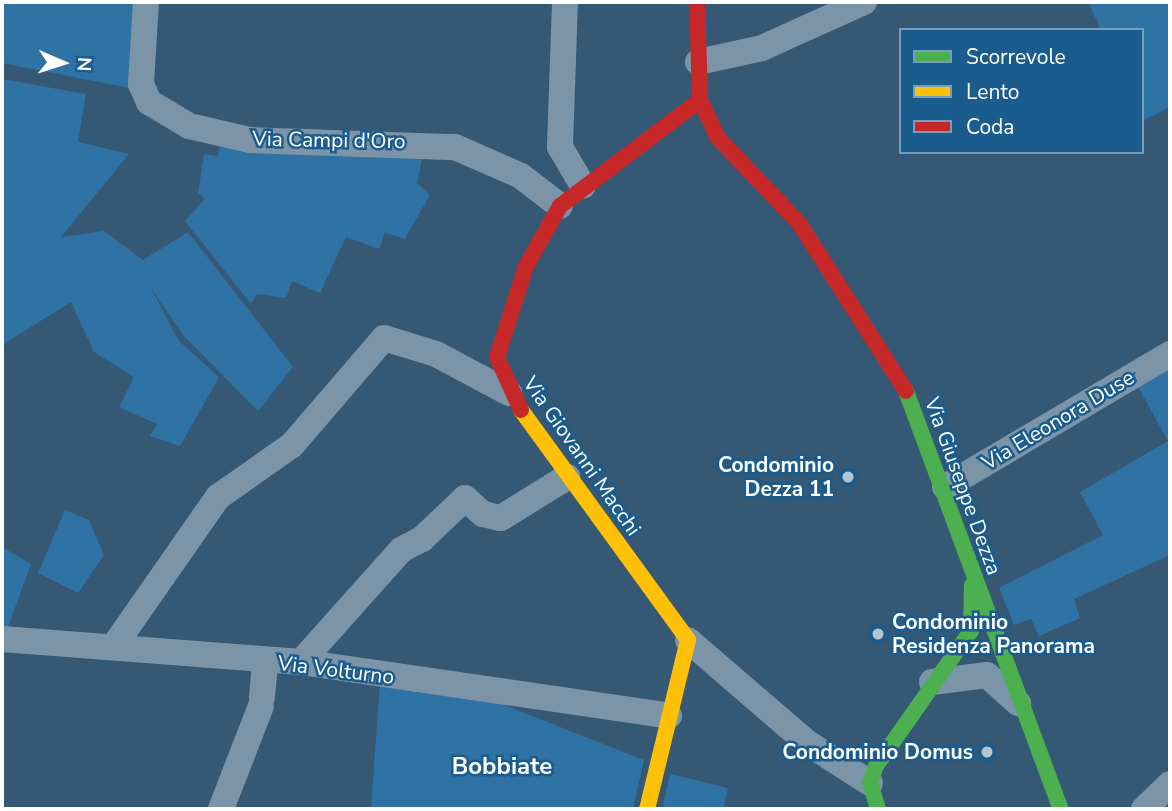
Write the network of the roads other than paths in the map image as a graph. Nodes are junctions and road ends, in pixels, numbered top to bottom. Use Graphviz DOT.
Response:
graph roads {
  1 [pos="146,2"];
  2 [pos="565,2"];
  3 [pos="697,2"];
  4 [pos="864,2"];
  5 [pos="698,62"];
  6 [pos="700,100"];
  7 [pos="560,147"];
  8 [pos="534,185"];
  9 [pos="583,186"];
  10 [pos="560,206"];
  11 [pos="1170,354"];
  12 [pos="509,393"];
  13 [pos="567,477"];
  14 [pos="945,487"];
  15 [pos="970,565"];
  16 [pos="2,639"];
  17 [pos="688,640"];
  18 [pos="114,646"];
  19 [pos="265,661"];
  20 [pos="301,663"];
  21 [pos="932,682"];
  22 [pos="1020,704"];
  23 [pos="669,716"];
  24 [pos="870,783"];
  25 [pos="1170,784"];
  26 [pos="221,809"];
  27 [pos="647,809"];
  28 [pos="878,809"];
  29 [pos="1061,809"];
  30 [pos="1144,809"];
  1 -- 8 [label="street, Via Campi d'Oro"];
  2 -- 7 [label="street"];
  3 -- 5 [label="street"];
  4 -- 5 [label="street"];
  5 -- 6 [label="street, Via Giuseppe Dezza"];
  6 -- 9 [label="street, Via Giovanni Macchi"];
  6 -- 14 [label="street, Via Giuseppe Dezza"];
  7 -- 8 [label="street"];
  7 -- 9 [label="street"];
  8 -- 10 [label="street, Via Campi d'Oro"];
  9 -- 10 [label="street, Via Giovanni Macchi"];
  10 -- 12 [label="street, Via Giovanni Macchi"];
  11 -- 14 [label="street, Via Eleonora Duse"];
  12 -- 13 [label="street, Via Giovanni Macchi"];
  12 -- 18 [label="street"];
  13 -- 17 [label="street, Via Giovanni Macchi"];
  13 -- 20 [label="street"];
  14 -- 15 [label="street, Via Giuseppe Dezza"];
  15 -- 21 [label="street"];
  15 -- 22 [label="street, Via Giuseppe Dezza"];
  16 -- 18 [label="street, Via Volturno"];
  17 -- 23 [label="street"];
  17 -- 24 [label="street"];
  18 -- 19 [label="street, Via Volturno"];
  19 -- 20 [label="street, Via Volturno"];
  19 -- 26 [label="street"];
  20 -- 23 [label="street, Via Volturno"];
  21 -- 22 [label="street"];
  21 -- 24 [label="street"];
  22 -- 29 [label="street, Via Giuseppe Dezza"];
  23 -- 27 [label="street"];
  24 -- 28 [label="street"];
  25 -- 30 [label="street"];
}
